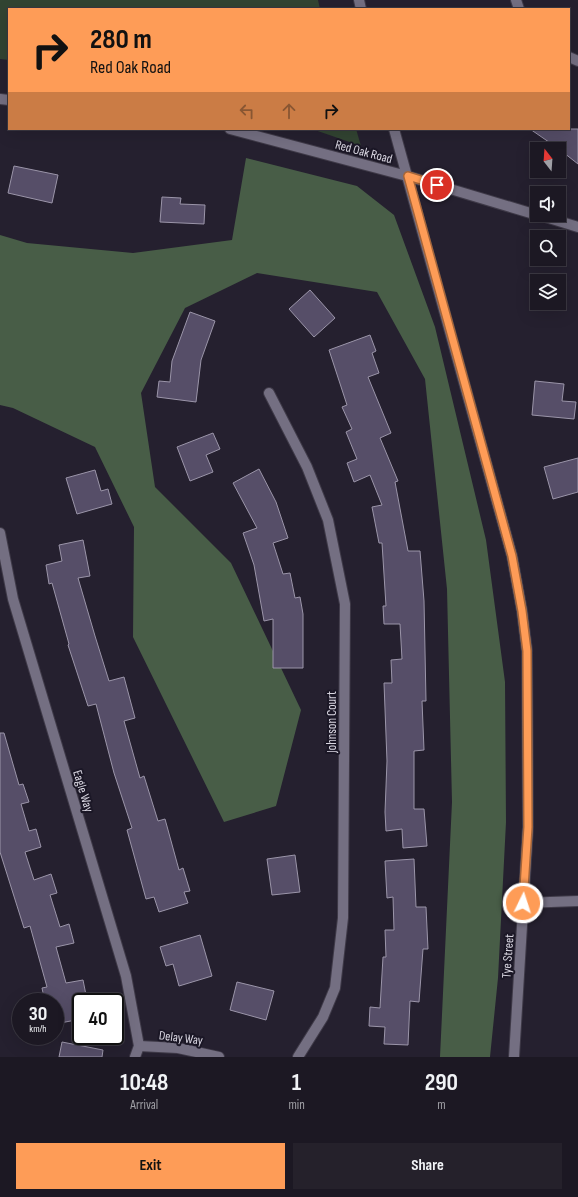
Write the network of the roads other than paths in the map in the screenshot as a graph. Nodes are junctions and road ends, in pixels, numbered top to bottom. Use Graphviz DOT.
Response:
graph roads {
  1 [pos="234,130"];
  2 [pos="394,130"];
  3 [pos="408,176"];
  4 [pos="530,213"];
  5 [pos="561,222"];
  6 [pos="578,227"];
  7 [pos="270,393"];
  8 [pos="0,533"];
  9 [pos="578,902"];
  10 [pos="523,903"];
  11 [pos="139,1046"];
  12 [pos="135,1057"];
  13 [pos="219,1057"];
  14 [pos="298,1057"];
  15 [pos="514,1057"];
  1 -- 3 [label="street, Red Oak Road"];
  2 -- 3 [label="street, Tye Street"];
  3 -- 4 [label="street, Red Oak Road"];
  3 -- 10 [label="street, Tye Street"];
  5 -- 6 [label="street, Red Oak Road"];
  7 -- 14 [label="street, Johnson Court"];
  8 -- 11 [label="street, Eagle Way"];
  9 -- 10 [label="street"];
  10 -- 15 [label="street, Tye Street"];
  11 -- 12 [label="street"];
  11 -- 13 [label="street, Delay Way"];
}
